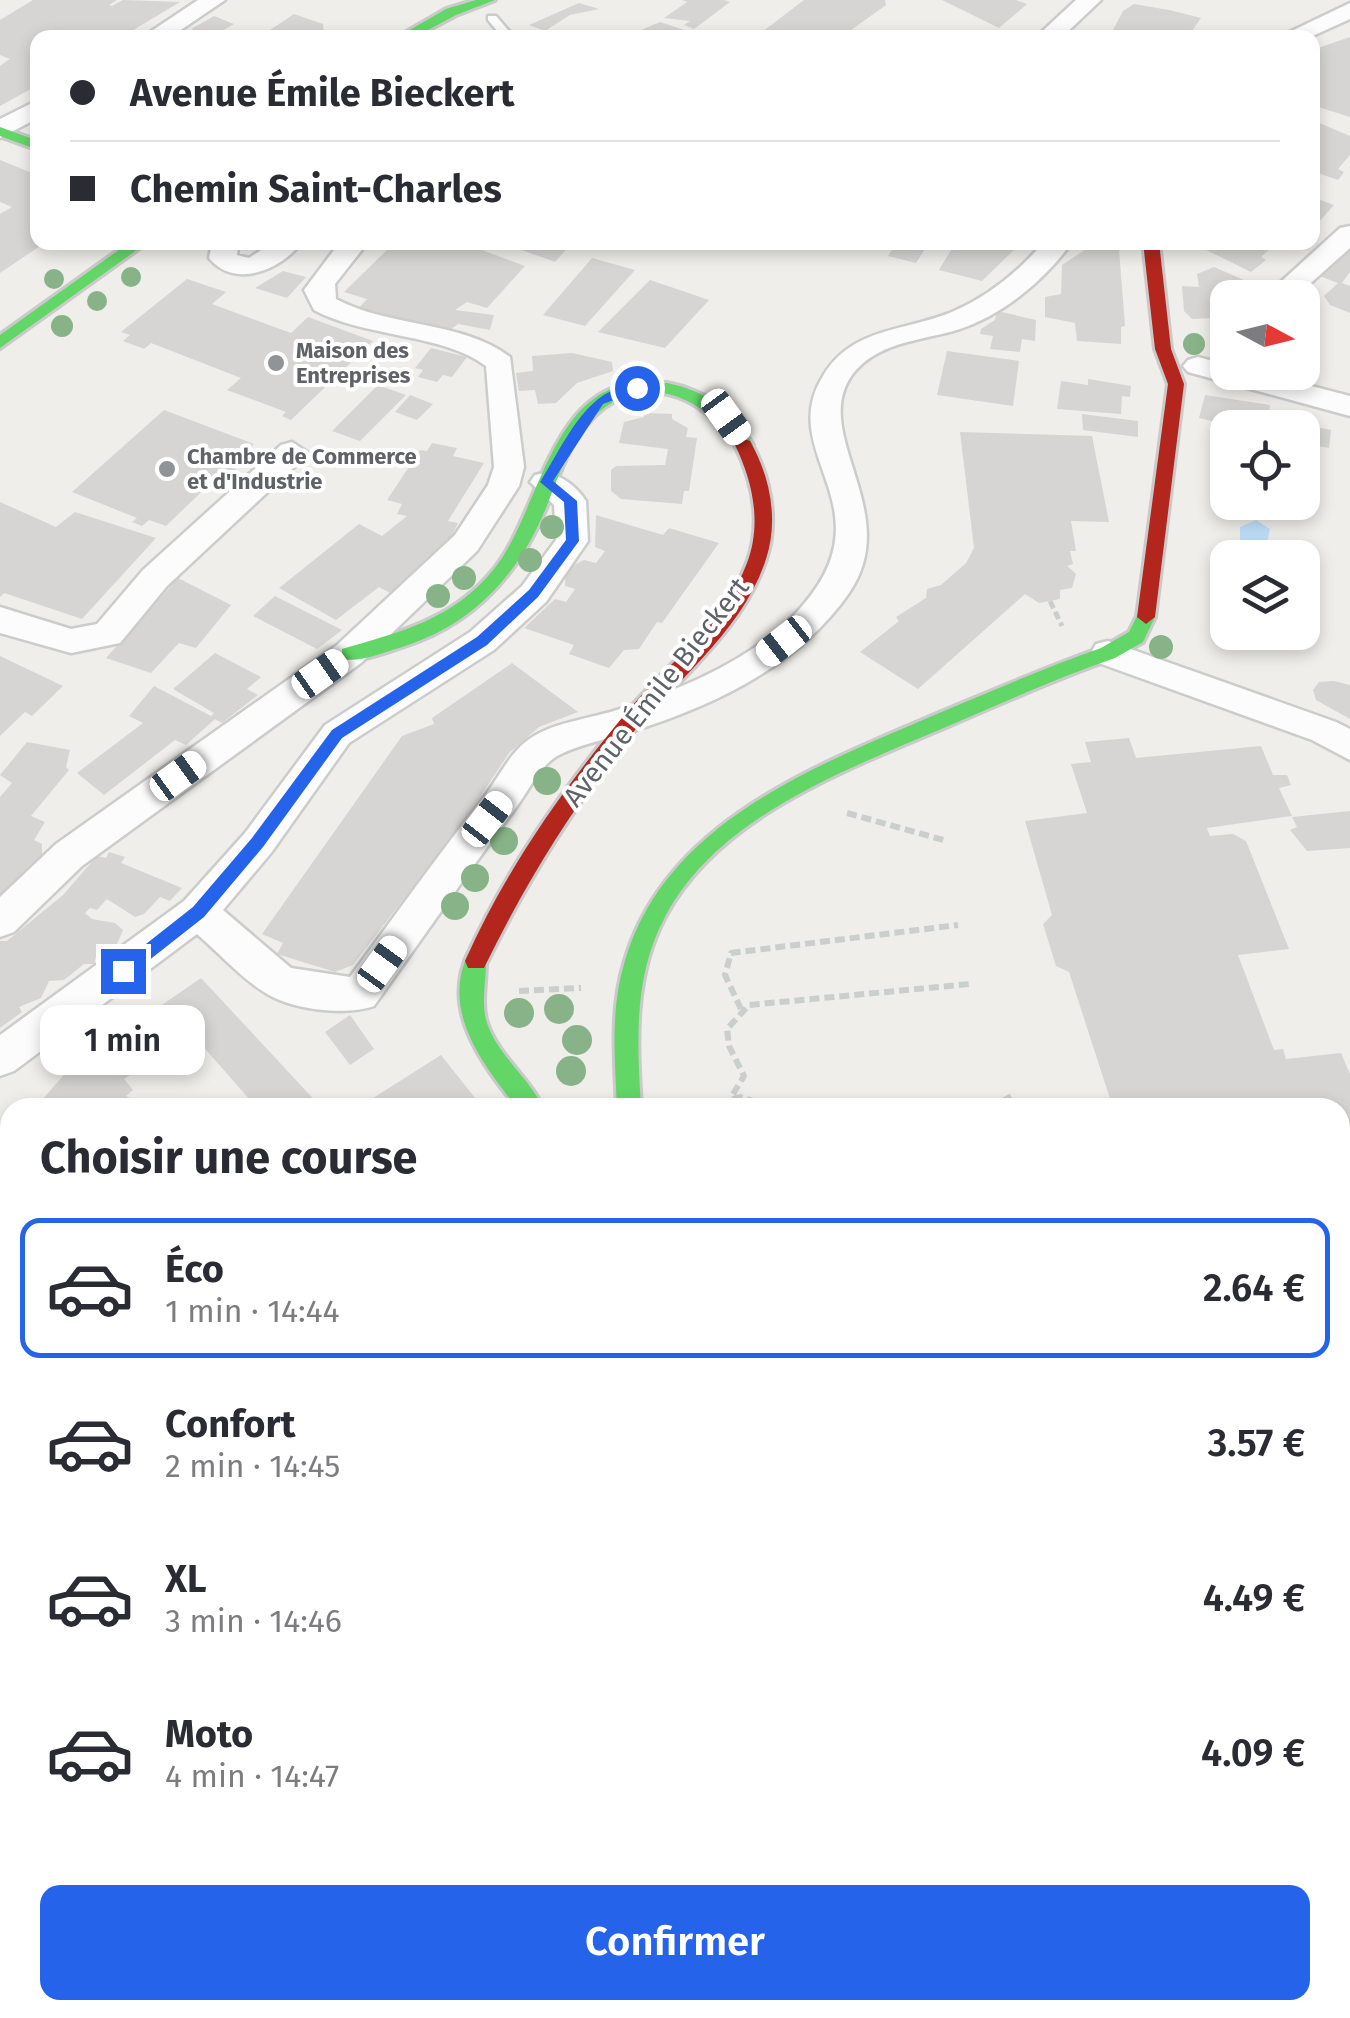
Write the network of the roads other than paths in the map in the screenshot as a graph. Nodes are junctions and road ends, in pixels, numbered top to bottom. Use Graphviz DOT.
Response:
graph roads {
  1 [pos="214,0"];
  2 [pos="1090,0"];
  3 [pos="496,9"];
  4 [pos="1350,10"];
  5 [pos="399,29"];
  6 [pos="165,30"];
  7 [pos="470,30"];
  8 [pos="1055,30"];
  9 [pos="1306,30"];
  10 [pos="30,112"];
  11 [pos="0,130"];
  12 [pos="30,143"];
  13 [pos="1350,234"];
  14 [pos="130,250"];
  15 [pos="224,250"];
  16 [pos="280,250"];
  17 [pos="349,250"];
  18 [pos="1052,250"];
  19 [pos="1152,250"];
  20 [pos="1298,280"];
  21 [pos="0,344"];
  22 [pos="1210,355"];
  23 [pos="1187,375"];
  24 [pos="1350,406"];
  25 [pos="292,452"];
  26 [pos="546,482"];
  27 [pos="0,619"];
  28 [pos="1108,653"];
  29 [pos="349,654"];
  30 [pos="633,718"];
  31 [pos="1350,746"];
  32 [pos="198,912"];
  33 [pos="0,921"];
  34 [pos="0,1058"];
  35 [pos="525,1098"];
  36 [pos="628,1098"];
  1 -- 6 [label="street"];
  2 -- 8 [label="street"];
  3 -- 5 [label="street"];
  3 -- 7 [label="street"];
  4 -- 9 [label="street"];
  10 -- 11 [label="street"];
  11 -- 12 [label="street"];
  13 -- 20 [label="street"];
  14 -- 21 [label="street"];
  15 -- 16 [label="street"];
  17 -- 29 [label="street"];
  18 -- 30 [label="street"];
  19 -- 23 [label="street"];
  22 -- 23 [label="street"];
  23 -- 24 [label="street"];
  23 -- 28 [label="street"];
  25 -- 27 [label="street"];
  26 -- 29 [label="street, Avenue Émile Bieckert"];
  26 -- 30 [label="street, Avenue Émile Bieckert"];
  26 -- 32 [label="street"];
  28 -- 31 [label="street"];
  28 -- 36 [label="street"];
  29 -- 33 [label="street"];
  30 -- 32 [label="street"];
  30 -- 35 [label="street, Avenue Émile Bieckert"];
  32 -- 34 [label="street"];
}
